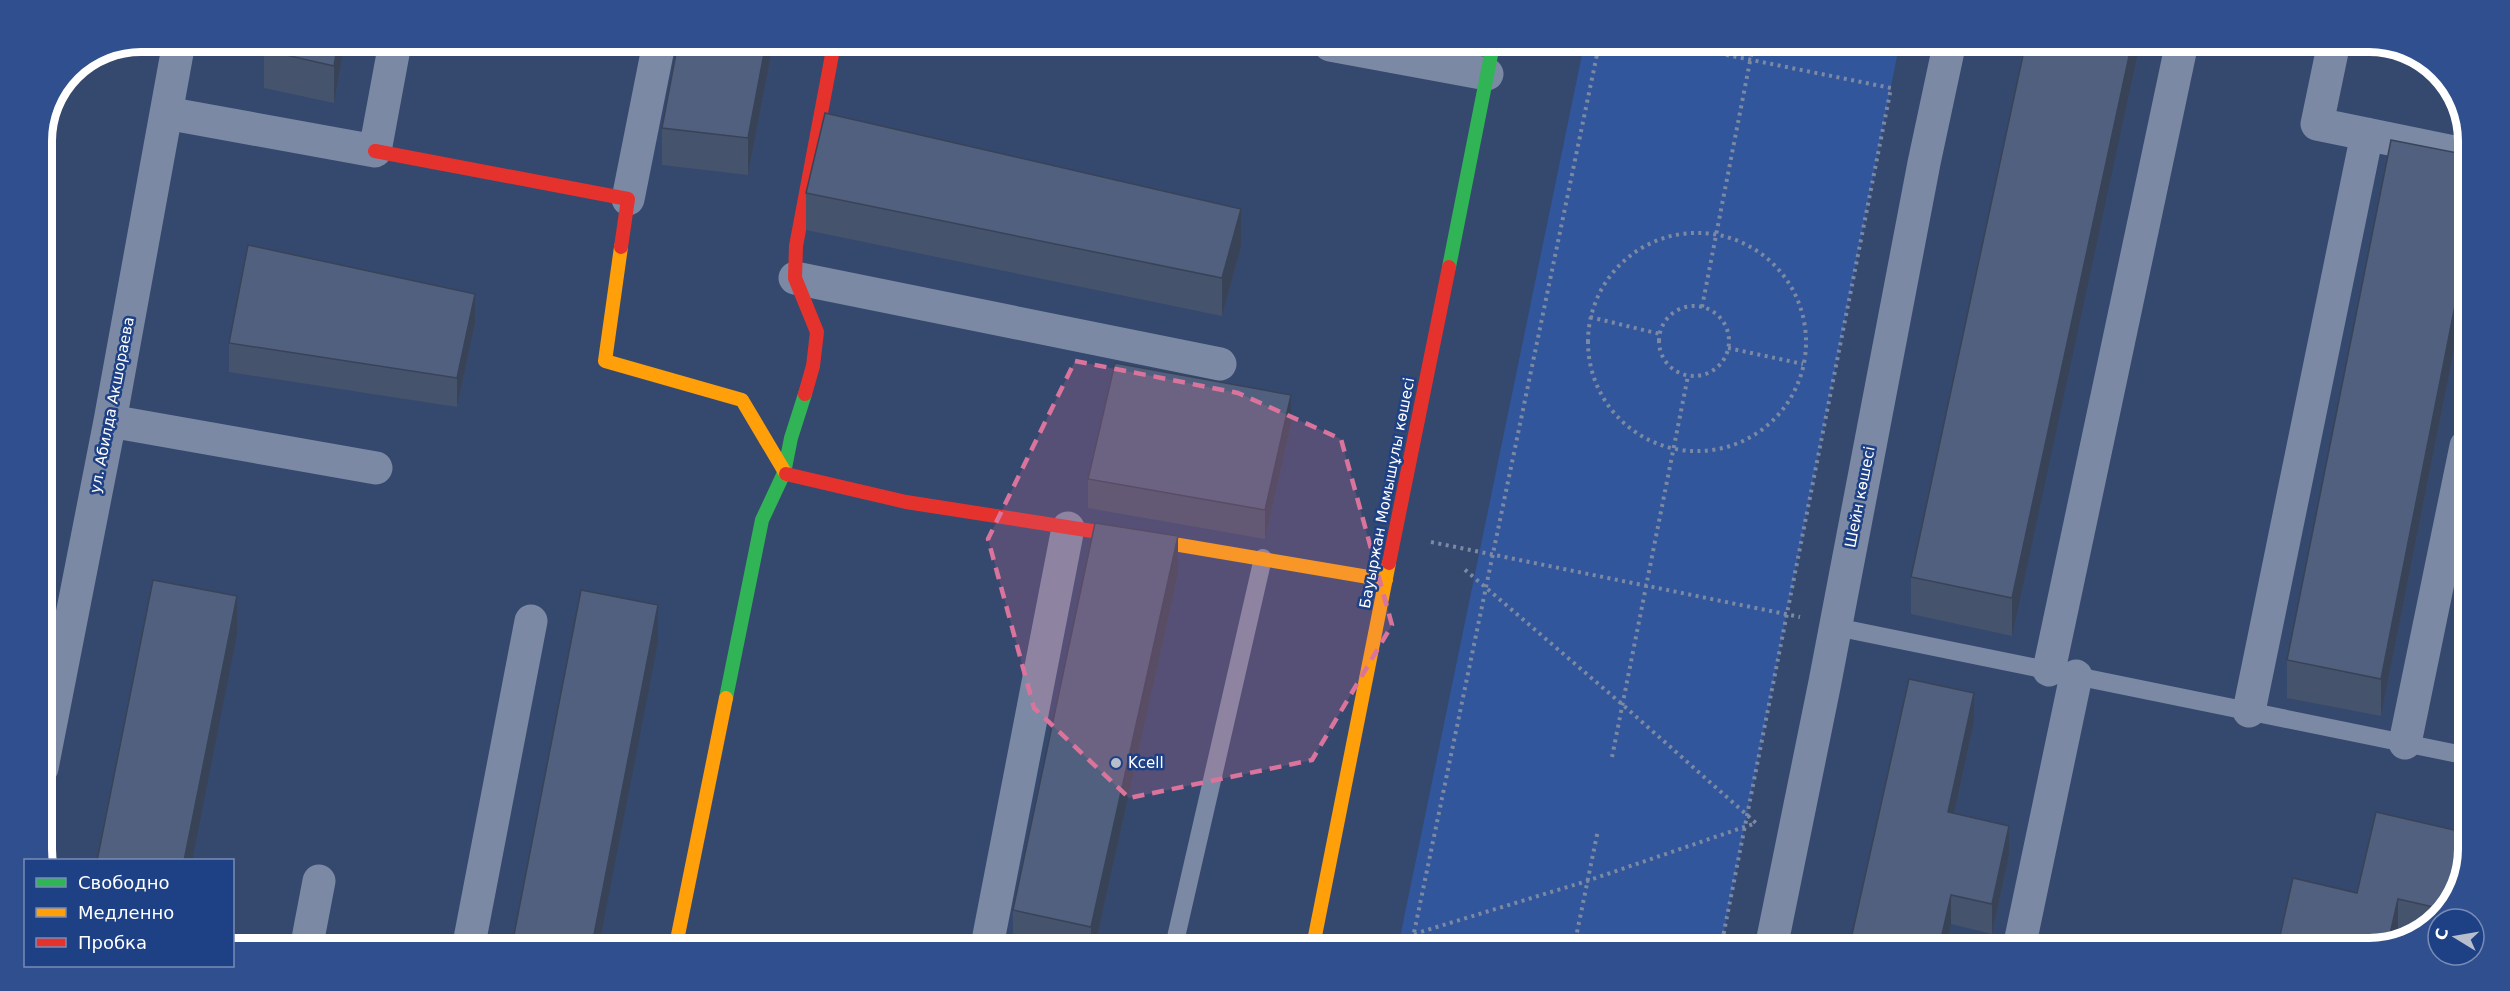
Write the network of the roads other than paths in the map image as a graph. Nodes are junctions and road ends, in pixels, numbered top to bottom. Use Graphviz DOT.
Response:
graph roads {
  1 [pos="177,53"];
  2 [pos="393,53"];
  3 [pos="657,53"];
  4 [pos="832,53"];
  5 [pos="1415,53"];
  6 [pos="1947,53"];
  7 [pos="2180,53"];
  8 [pos="2332,53"];
  9 [pos="1490,60"];
  10 [pos="166,113"];
  11 [pos="2367,134"];
  12 [pos="375,151"];
  13 [pos="2457,153"];
  14 [pos="628,199"];
  15 [pos="795,278"];
  16 [pos="1220,364"];
  17 [pos="110,421"];
  18 [pos="376,468"];
  19 [pos="784,473"];
  20 [pos="2457,487"];
  21 [pos="1068,528"];
  22 [pos="1263,558"];
  23 [pos="1386,580"];
  24 [pos="531,621"];
  25 [pos="1836,627"];
  26 [pos="2062,673"];
  27 [pos="2249,711"];
  28 [pos="53,713"];
  29 [pos="2405,743"];
  30 [pos="2458,754"];
  31 [pos="319,881"];
  32 [pos="308,938"];
  33 [pos="470,938"];
  34 [pos="677,938"];
  35 [pos="989,938"];
  36 [pos="1176,938"];
  37 [pos="1315,938"];
  38 [pos="1773,938"];
  39 [pos="2021,938"];
  1 -- 10 [label="street, ул. Абилда Акшораева"];
  2 -- 12 [label="street"];
  3 -- 14 [label="street"];
  4 -- 15 [label="street"];
  5 -- 9 [label="street"];
  6 -- 25 [label="street, Шейн көшесі"];
  7 -- 26 [label="street"];
  8 -- 11 [label="street"];
  9 -- 23 [label="street, Бауыржан Момышұлы көшесі"];
  10 -- 12 [label="street"];
  10 -- 17 [label="street, ул. Абилда Акшораева"];
  11 -- 13 [label="street"];
  11 -- 27 [label="street"];
  12 -- 14 [label="street"];
  14 -- 19 [label="street"];
  15 -- 16 [label="street"];
  15 -- 19 [label="street"];
  17 -- 18 [label="street"];
  17 -- 28 [label="street, ул. Абилда Акшораева"];
  19 -- 21 [label="street"];
  19 -- 34 [label="street"];
  20 -- 29 [label="street"];
  21 -- 22 [label="street"];
  21 -- 35 [label="street"];
  22 -- 23 [label="street"];
  22 -- 36 [label="lane"];
  23 -- 37 [label="street, Бауыржан Момышұлы көшесі"];
  24 -- 33 [label="street"];
  25 -- 26 [label="lane"];
  25 -- 38 [label="street, Шейн көшесі"];
  26 -- 27 [label="lane"];
  26 -- 39 [label="street"];
  27 -- 29 [label="lane"];
  29 -- 30 [label="lane"];
  31 -- 32 [label="street"];
}
